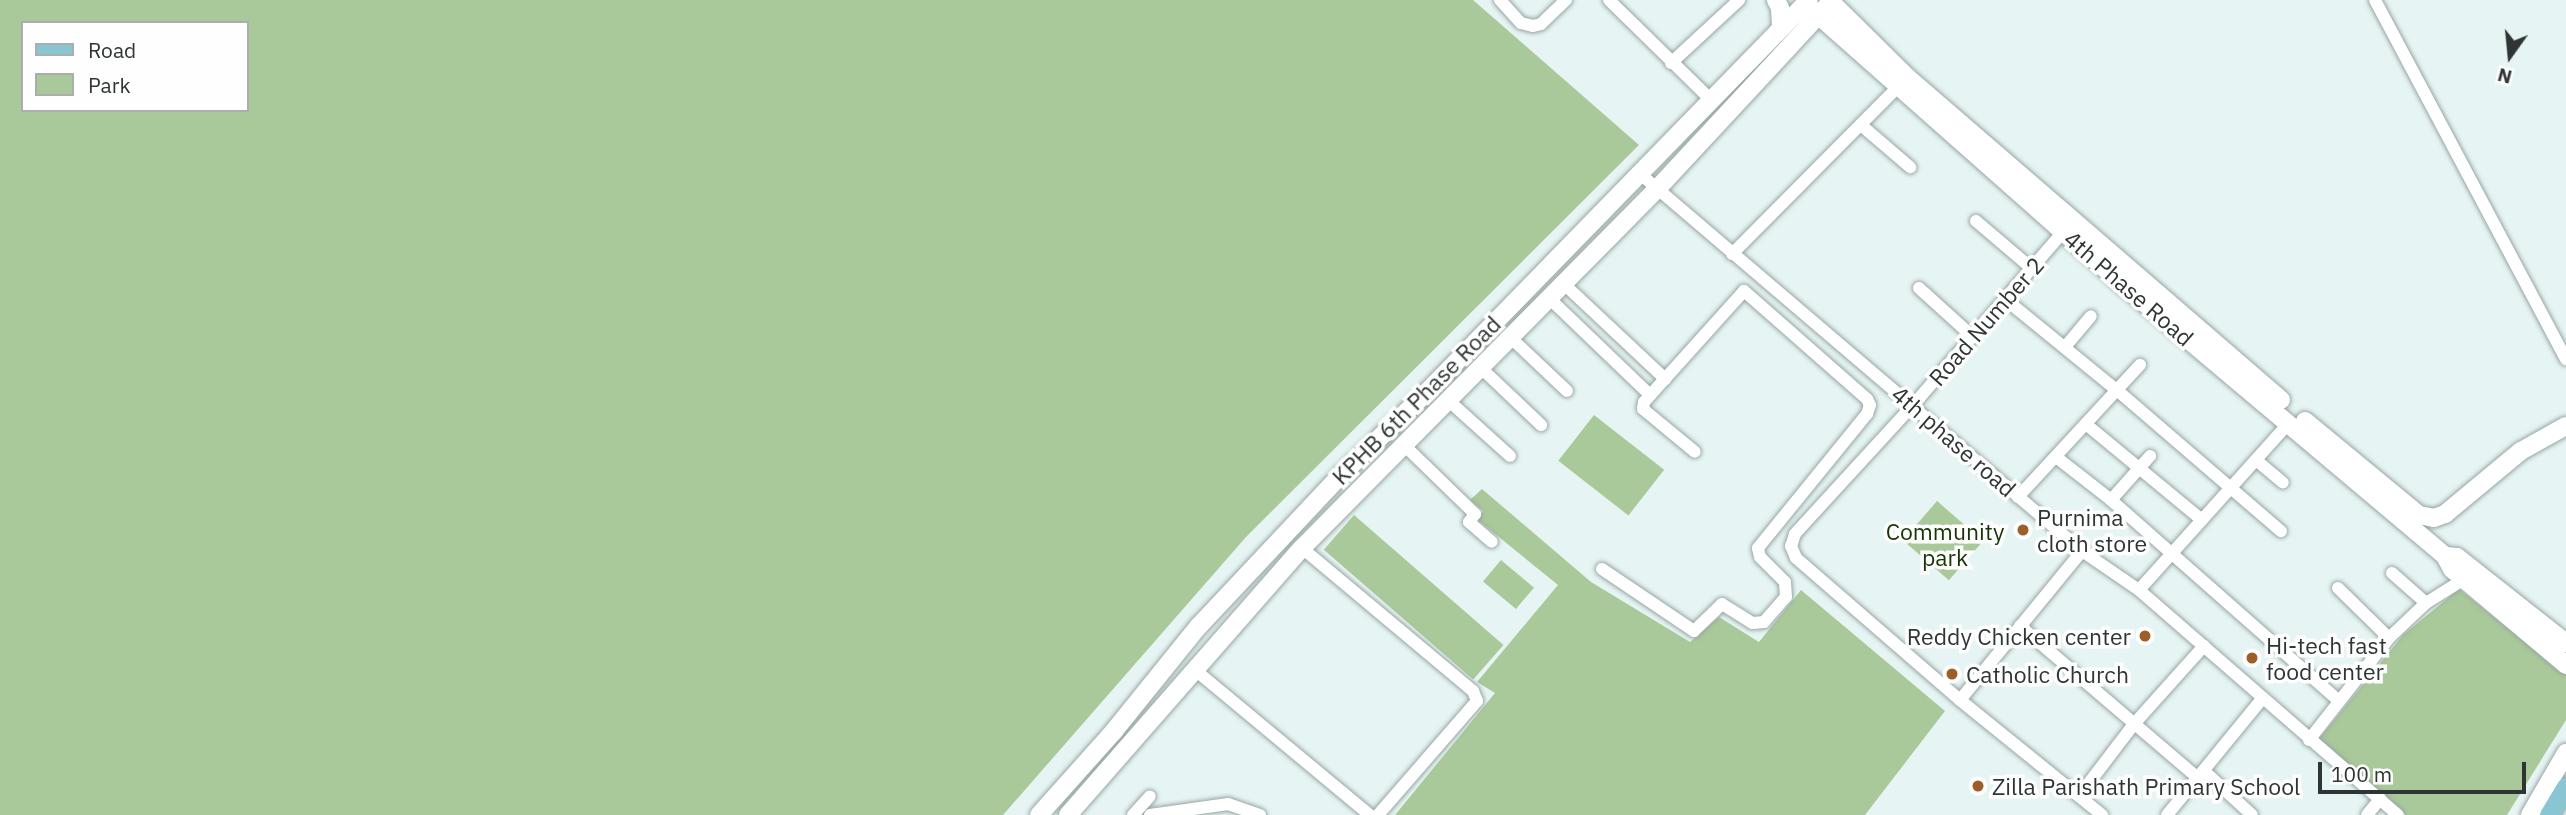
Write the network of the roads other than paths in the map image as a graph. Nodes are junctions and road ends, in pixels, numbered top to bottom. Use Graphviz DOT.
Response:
graph roads {
  1 [pos="1500,0"];
  2 [pos="1566,0"];
  3 [pos="1609,0"];
  4 [pos="1740,0"];
  5 [pos="1776,0"];
  6 [pos="2375,0"];
  7 [pos="1830,1"];
  8 [pos="1808,5"];
  9 [pos="1781,28"];
  10 [pos="1671,63"];
  11 [pos="1898,88"];
  12 [pos="1710,99"];
  13 [pos="1861,125"];
  14 [pos="1910,167"];
  15 [pos="1639,173"];
  16 [pos="1657,189"];
  17 [pos="1976,221"];
  18 [pos="2063,232"];
  19 [pos="1732,254"];
  20 [pos="2031,267"];
  21 [pos="1564,284"];
  22 [pos="1919,288"];
  23 [pos="1549,299"];
  24 [pos="2005,299"];
  25 [pos="2091,316"];
  26 [pos="1973,337"];
  27 [pos="1511,338"];
  28 [pos="2065,347"];
  29 [pos="2566,359"];
  30 [pos="2140,365"];
  31 [pos="1481,368"];
  32 [pos="1665,379"];
  33 [pos="1567,390"];
  34 [pos="2118,391"];
  35 [pos="1650,395"];
  36 [pos="1448,401"];
  37 [pos="1913,405"];
  38 [pos="2289,423"];
  39 [pos="1541,425"];
  40 [pos="2087,425"];
  41 [pos="2566,426"];
  42 [pos="1404,445"];
  43 [pos="1695,452"];
  44 [pos="1510,456"];
  45 [pos="2150,456"];
  46 [pos="2056,457"];
  47 [pos="2256,460"];
  48 [pos="2140,468"];
  49 [pos="2283,483"];
  50 [pos="2229,490"];
  51 [pos="2018,497"];
  52 [pos="2111,500"];
  53 [pos="2202,520"];
  54 [pos="2281,531"];
  55 [pos="1492,542"];
  56 [pos="1302,548"];
  57 [pos="2082,551"];
  58 [pos="2172,554"];
  59 [pos="1602,569"];
  60 [pos="2392,573"];
  61 [pos="2469,575"];
  62 [pos="2338,588"];
  63 [pos="2139,590"];
  64 [pos="2426,603"];
  65 [pos="2020,626"];
  66 [pos="2389,638"];
  67 [pos="2566,643"];
  68 [pos="2204,646"];
  69 [pos="2566,665"];
  70 [pos="1194,669"];
  71 [pos="2262,699"];
  72 [pos="1960,700"];
  73 [pos="2339,701"];
  74 [pos="2134,724"];
  75 [pos="2309,740"];
  76 [pos="2566,753"];
  77 [pos="2201,775"];
  78 [pos="2566,787"];
  79 [pos="1150,796"];
  80 [pos="2079,796"];
  81 [pos="2381,799"];
  82 [pos="1039,815"];
  83 [pos="1068,815"];
  84 [pos="1133,815"];
  85 [pos="1150,815"];
  86 [pos="1261,815"];
  87 [pos="1370,815"];
  88 [pos="1378,815"];
  89 [pos="2102,815"];
  90 [pos="2167,815"];
  91 [pos="2252,815"];
  92 [pos="2367,815"];
  93 [pos="2398,815"];
  94 [pos="2530,815"];
  95 [pos="2549,815"];
  1 -- 2 [label="street"];
  3 -- 10 [label="street"];
  4 -- 10 [label="street"];
  5 -- 9 [label="street"];
  6 -- 29 [label="street"];
  7 -- 8 [label="street"];
  7 -- 41 [label="street, 4th Phase Road"];
  8 -- 9 [label="street, KPHB 6th Phase Road"];
  8 -- 11 [label="street, 4th Phase Road"];
  8 -- 16 [label="street, KPHB 6th Phase Road"];
  9 -- 12 [label="street, KPHB 6th Phase Road"];
  10 -- 12 [label="street"];
  11 -- 13 [label="street"];
  11 -- 18 [label="street, 4th Phase Road"];
  12 -- 15 [label="street, KPHB 6th Phase Road"];
  13 -- 14 [label="street"];
  13 -- 19 [label="street"];
  15 -- 16 [label="street, 4th phase road"];
  15 -- 82 [label="street, KPHB 6th Phase Road"];
  16 -- 19 [label="street, 4th phase road"];
  16 -- 21 [label="street, KPHB 6th Phase Road"];
  17 -- 20 [label="street"];
  18 -- 20 [label="street, Road Number 2"];
  18 -- 38 [label="street, 4th Phase Road"];
  19 -- 37 [label="street, 4th phase road"];
  20 -- 24 [label="street, Road Number 2"];
  21 -- 23 [label="street, KPHB 6th Phase Road"];
  21 -- 32 [label="street"];
  22 -- 26 [label="street"];
  23 -- 27 [label="street, KPHB 6th Phase Road"];
  23 -- 35 [label="street"];
  24 -- 26 [label="street, Road Number 2"];
  24 -- 28 [label="street"];
  25 -- 28 [label="street"];
  26 -- 37 [label="street, Road Number 2"];
  27 -- 31 [label="street, KPHB 6th Phase Road"];
  27 -- 33 [label="street"];
  28 -- 34 [label="street"];
  30 -- 34 [label="street"];
  31 -- 36 [label="street, KPHB 6th Phase Road"];
  31 -- 39 [label="street"];
  32 -- 35 [label="street"];
  32 -- 59 [label="street"];
  34 -- 40 [label="street"];
  34 -- 50 [label="street"];
  35 -- 43 [label="street"];
  36 -- 42 [label="street, KPHB 6th Phase Road"];
  36 -- 44 [label="street"];
  37 -- 51 [label="street, 4th phase road"];
  37 -- 72 [label="street, Road Number 2"];
  38 -- 47 [label="street"];
  38 -- 61 [label="street, 4th Phase Road"];
  40 -- 46 [label="street"];
  40 -- 48 [label="street"];
  42 -- 55 [label="street"];
  42 -- 56 [label="street, KPHB 6th Phase Road"];
  45 -- 48 [label="street"];
  46 -- 51 [label="street"];
  46 -- 52 [label="street"];
  47 -- 49 [label="street"];
  47 -- 50 [label="street"];
  48 -- 52 [label="street"];
  48 -- 53 [label="street"];
  50 -- 53 [label="street"];
  50 -- 54 [label="street"];
  51 -- 57 [label="street, 4th phase road"];
  52 -- 58 [label="street"];
  53 -- 58 [label="street"];
  56 -- 70 [label="street, KPHB 6th Phase Road"];
  56 -- 88 [label="street"];
  57 -- 63 [label="street, 4th phase road"];
  57 -- 65 [label="street"];
  58 -- 63 [label="street"];
  58 -- 73 [label="street"];
  60 -- 64 [label="street"];
  61 -- 64 [label="street"];
  61 -- 67 [label="street, 4th Phase Road"];
  61 -- 69 [label="street, 4th Phase Road"];
  62 -- 66 [label="street"];
  63 -- 68 [label="street, 4th phase road"];
  64 -- 66 [label="street"];
  65 -- 72 [label="street"];
  65 -- 74 [label="street"];
  66 -- 73 [label="street"];
  68 -- 71 [label="street, 4th phase road"];
  68 -- 74 [label="street"];
  70 -- 83 [label="street, KPHB 6th Phase Road"];
  70 -- 87 [label="street"];
  71 -- 75 [label="street, 4th phase road"];
  71 -- 77 [label="street"];
  72 -- 80 [label="street"];
  73 -- 75 [label="street"];
  74 -- 77 [label="street"];
  74 -- 80 [label="street"];
  75 -- 81 [label="street, 4th phase road"];
  76 -- 94 [label="street"];
  77 -- 90 [label="street"];
  77 -- 91 [label="street"];
  78 -- 95 [label="main road"];
  79 -- 84 [label="street"];
  80 -- 89 [label="street"];
  81 -- 92 [label="street"];
  81 -- 93 [label="street, 4th phase road"];
  85 -- 86 [label="street"];
}
